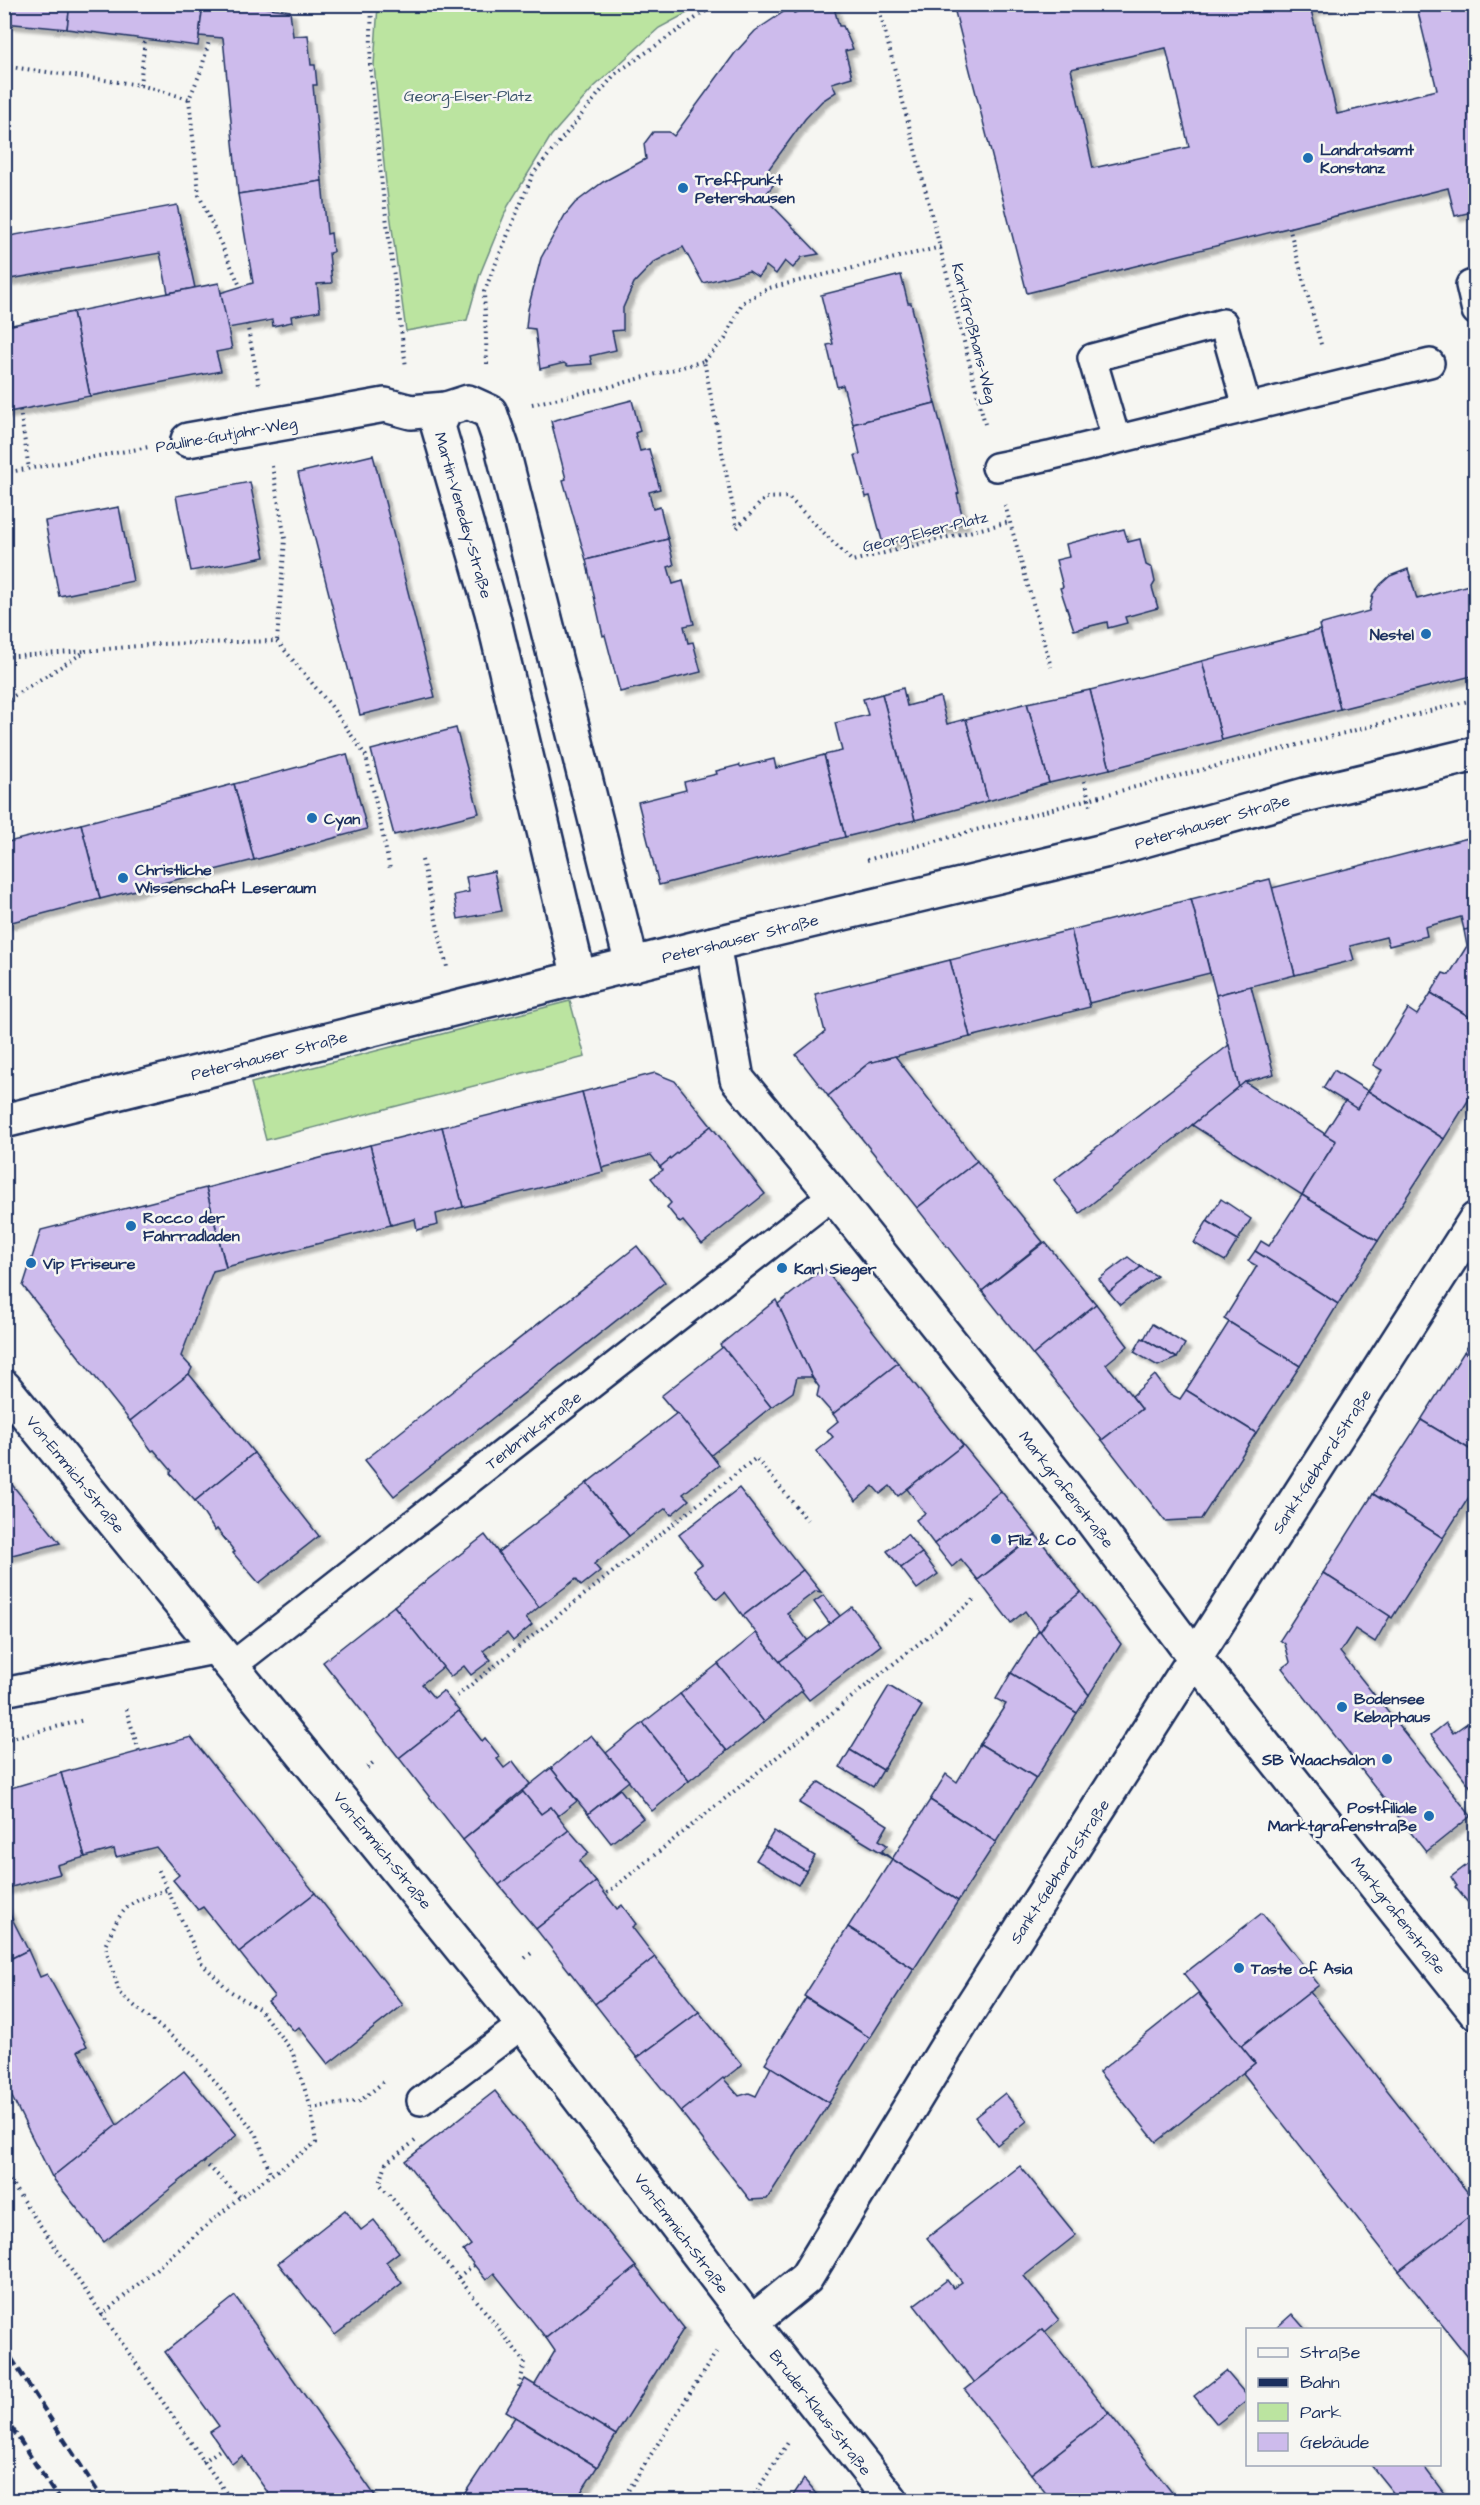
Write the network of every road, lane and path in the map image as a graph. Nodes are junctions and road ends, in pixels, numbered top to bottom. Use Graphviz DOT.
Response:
graph roads {
  1 [pos="372,4"];
  2 [pos="716,4"];
  3 [pos="878,4"];
  4 [pos="145,39"];
  5 [pos="209,40"];
  6 [pos="4,66"];
  7 [pos="141,85"];
  8 [pos="189,99"];
  9 [pos="1289,226"];
  10 [pos="942,247"];
  11 [pos="1476,283"];
  12 [pos="240,286"];
  13 [pos="1476,311"];
  14 [pos="247,324"];
  15 [pos="256,359"];
  16 [pos="704,361"];
  17 [pos="1430,363"];
  18 [pos="1333,386"];
  19 [pos="1247,407"];
  20 [pos="446,409"];
  21 [pos="20,410"];
  22 [pos="411,412"];
  23 [pos="490,412"];
  24 [pos="265,428"];
  25 [pos="1116,439"];
  26 [pos="188,441"];
  27 [pos="996,467"];
  28 [pos="29,469"];
  29 [pos="4,473"];
  30 [pos="1009,522"];
  31 [pos="277,641"];
  32 [pos="86,651"];
  33 [pos="4,657"];
  34 [pos="1051,667"];
  35 [pos="1476,699"];
  36 [pos="4,702"];
  37 [pos="1476,754"];
  38 [pos="1084,781"];
  39 [pos="1089,799"];
  40 [pos="422,860"];
  41 [pos="858,863"];
  42 [pos="390,869"];
  43 [pos="713,944"];
  44 [pos="632,965"];
  45 [pos="579,978"];
  46 [pos="456,1009"];
  47 [pos="4,1121"];
  48 [pos="833,1195"];
  49 [pos="1476,1220"];
  50 [pos="4,1387"];
  51 [pos="807,1520"];
  52 [pos="977,1597"];
  53 [pos="226,1657"];
  54 [pos="1195,1658"];
  55 [pos="4,1692"];
  56 [pos="458,1696"];
  57 [pos="126,1709"];
  58 [pos="140,1751"];
  59 [pos="157,1867"];
  60 [pos="166,1890"];
  61 [pos="608,1893"];
  62 [pos="1476,2012"];
  63 [pos="523,2024"];
  64 [pos="421,2101"];
  65 [pos="422,2136"];
  66 [pos="204,2162"];
  67 [pos="4,2170"];
  68 [pos="271,2175"];
  69 [pos="240,2197"];
  70 [pos="474,2265"];
  71 [pos="458,2277"];
  72 [pos="101,2316"];
  73 [pos="751,2323"];
  74 [pos="518,2391"];
  75 [pos="818,2408"];
  76 [pos="221,2449"];
  77 [pos="203,2462"];
  78 [pos="231,2500"];
  79 [pos="622,2500"];
  80 [pos="751,2500"];
  81 [pos="891,2500"];
  1 -- 22 [label="path"];
  2 -- 23 [label="path"];
  3 -- 10 [label="path, Karl-Großhans-Weg"];
  4 -- 7 [label="path"];
  5 -- 8 [label="path"];
  6 -- 7 [label="path"];
  7 -- 8 [label="path"];
  8 -- 12 [label="path"];
  9 -- 18 [label="path"];
  10 -- 16 [label="path"];
  10 -- 27 [label="path, Karl-Großhans-Weg"];
  11 -- 13 [label="lane"];
  14 -- 15 [label="path"];
  16 -- 23 [label="path"];
  16 -- 30 [label="path, Georg-Elser-Platz"];
  17 -- 18 [label="lane"];
  18 -- 19 [label="lane"];
  19 -- 25 [label="lane"];
  19 -- 25 [label="lane"];
  20 -- 22 [label="street, Pauline-Gutjahr-Weg"];
  20 -- 23 [label="street, Martin-Venedey-Straße"];
  20 -- 45 [label="street, Martin-Venedey-Straße"];
  21 -- 28 [label="path"];
  22 -- 24 [label="street, Pauline-Gutjahr-Weg"];
  23 -- 44 [label="street"];
  24 -- 26 [label="street, Pauline-Gutjahr-Weg"];
  24 -- 31 [label="path"];
  25 -- 27 [label="lane"];
  26 -- 28 [label="path, Pauline-Gutjahr-Weg"];
  27 -- 30 [label="path, Karl-Großhans-Weg"];
  28 -- 29 [label="path, Pauline-Gutjahr-Weg"];
  30 -- 34 [label="path, Karl-Großhans-Weg"];
  31 -- 32 [label="path"];
  31 -- 42 [label="path"];
  32 -- 33 [label="path"];
  32 -- 36 [label="path"];
  35 -- 39 [label="path"];
  37 -- 43 [label="street, Petershauser Straße"];
  38 -- 39 [label="path"];
  39 -- 41 [label="path"];
  40 -- 46 [label="path"];
  43 -- 44 [label="street, Petershauser Straße"];
  43 -- 48 [label="street, Markgrafenstraße"];
  44 -- 45 [label="street, Petershauser Straße"];
  45 -- 46 [label="street, Petershauser Straße"];
  46 -- 47 [label="street, Petershauser Straße"];
  48 -- 53 [label="lane, Tenbrinkstraße"];
  48 -- 54 [label="street, Markgrafenstraße"];
  49 -- 54 [label="street, Sankt-Gebhard-Straße"];
  50 -- 53 [label="street, Von-Emmich-Straße"];
  51 -- 56 [label="path"];
  52 -- 61 [label="path"];
  53 -- 55 [label="lane"];
  53 -- 63 [label="street, Von-Emmich-Straße"];
  54 -- 62 [label="street, Markgrafenstraße"];
  54 -- 73 [label="street, Sankt-Gebhard-Straße"];
  57 -- 58 [label="path"];
  59 -- 60 [label="path"];
  60 -- 68 [label="path"];
  60 -- 68 [label="path"];
  63 -- 64 [label="lane"];
  63 -- 73 [label="street, Von-Emmich-Straße"];
  65 -- 71 [label="path"];
  66 -- 69 [label="path"];
  67 -- 72 [label="path"];
  68 -- 69 [label="path"];
  69 -- 72 [label="path"];
  70 -- 71 [label="path"];
  71 -- 74 [label="path"];
  72 -- 77 [label="path"];
  73 -- 75 [label="street, Bruder-Klaus-Straße"];
  73 -- 79 [label="path"];
  75 -- 80 [label="path"];
  75 -- 81 [label="street, Bruder-Klaus-Straße"];
  76 -- 77 [label="path"];
  77 -- 78 [label="path"];
}
